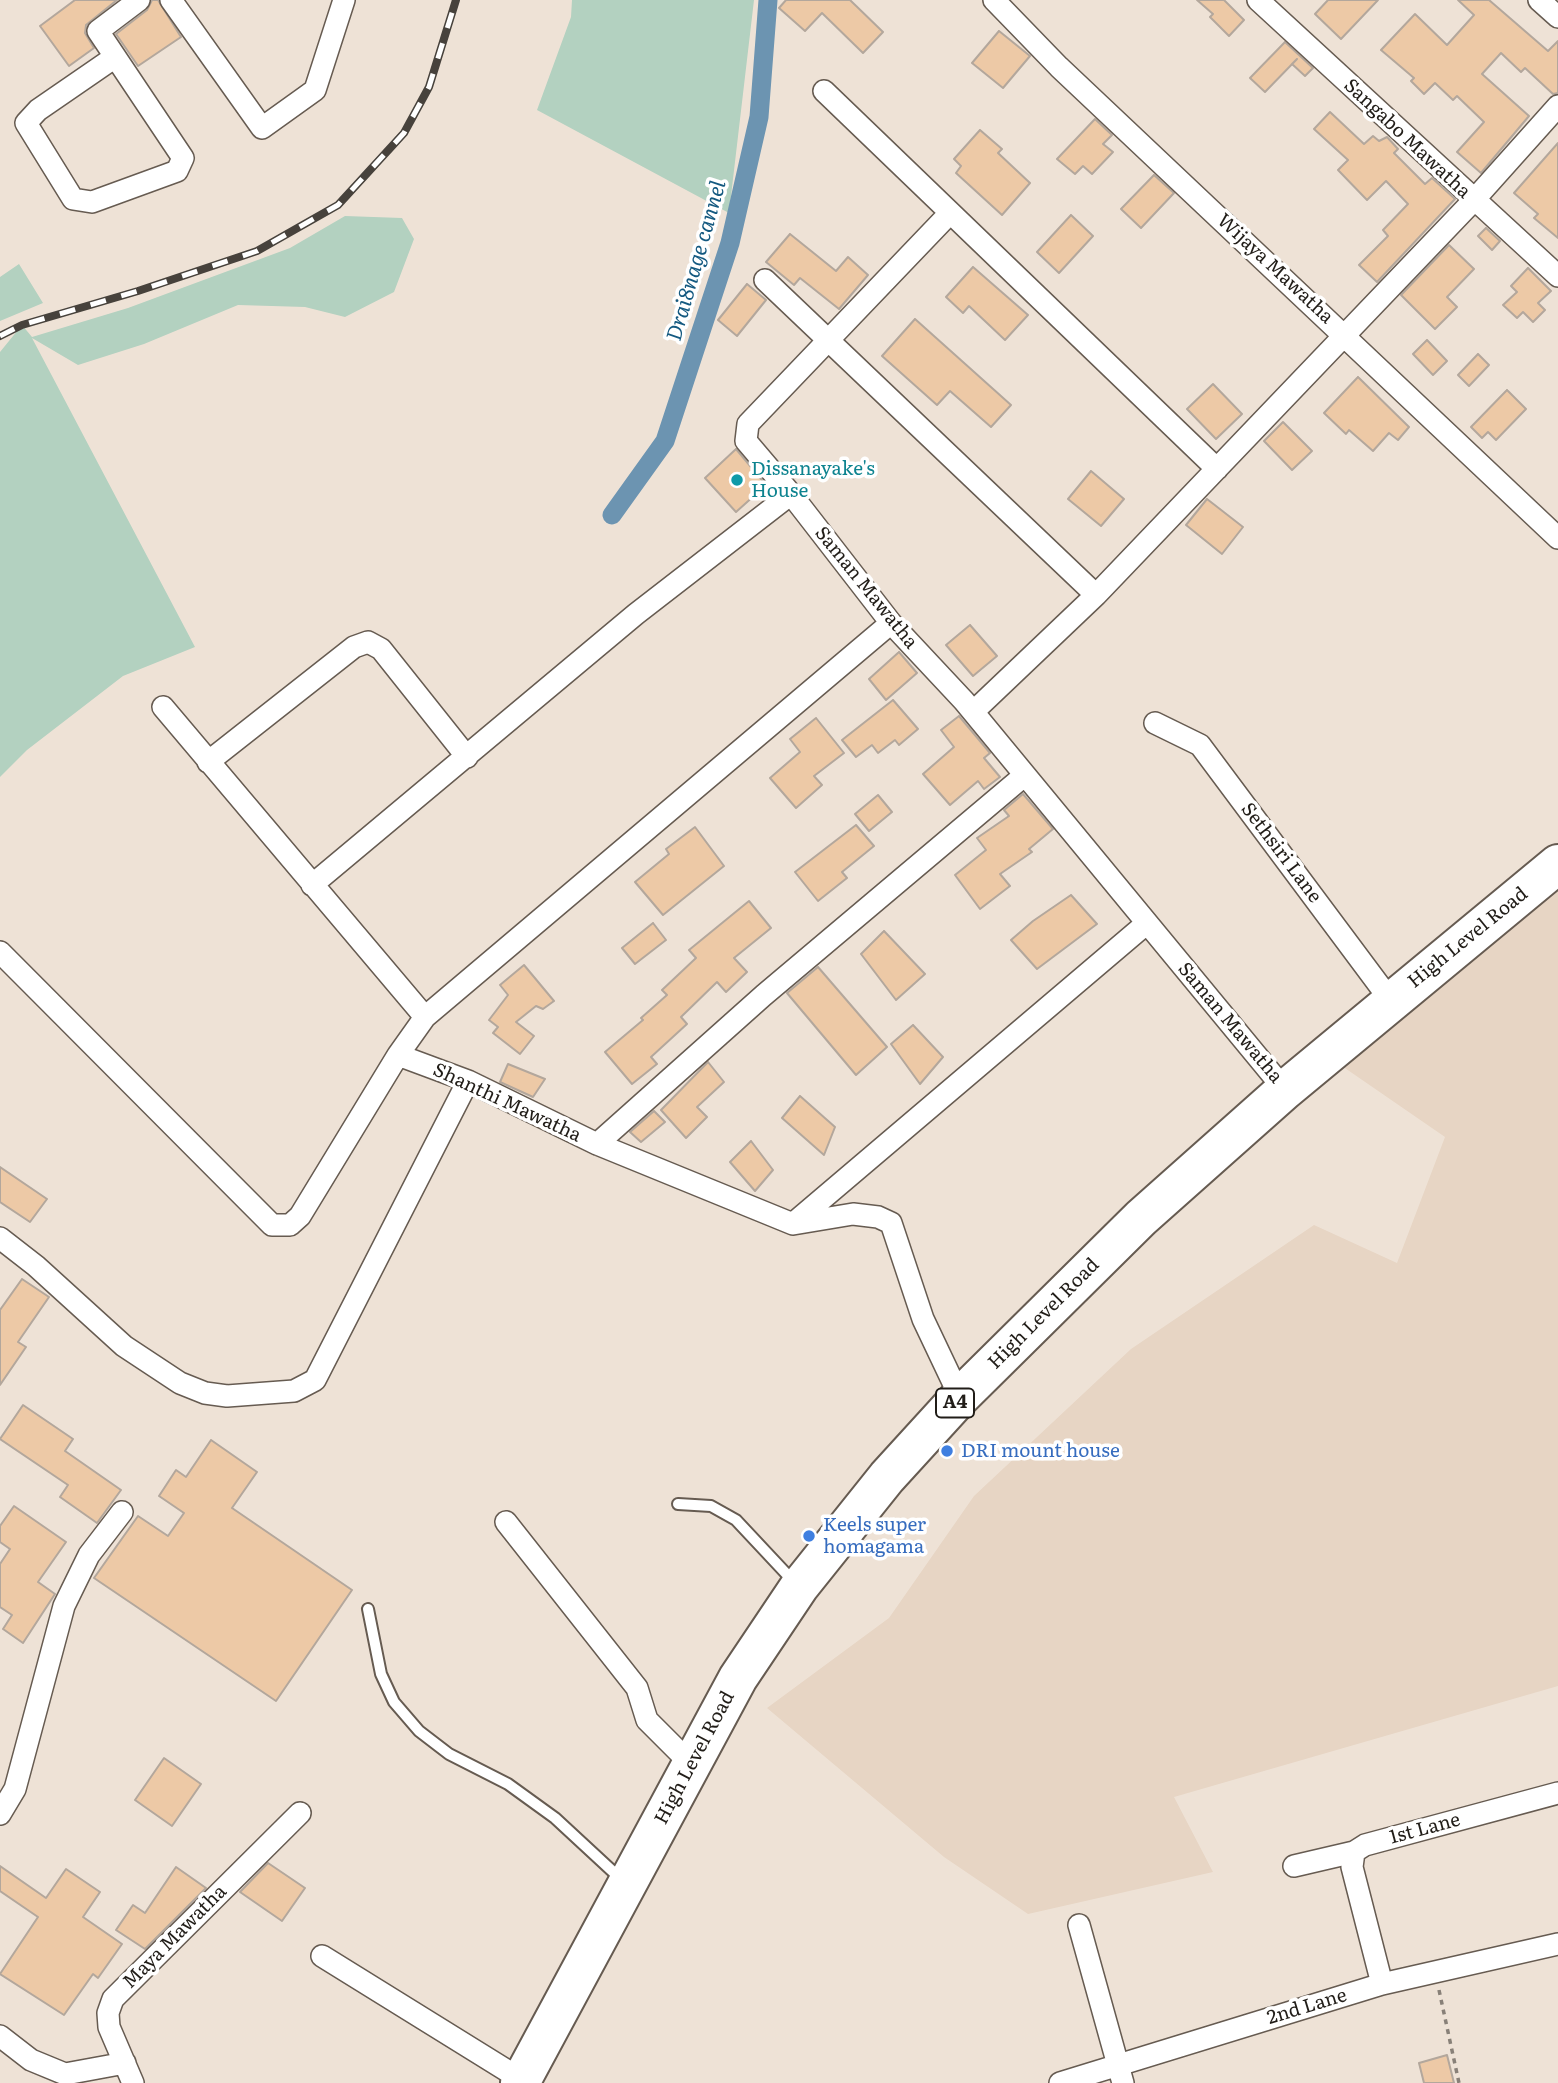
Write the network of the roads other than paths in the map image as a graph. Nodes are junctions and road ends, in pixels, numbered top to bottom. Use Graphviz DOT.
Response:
graph roads {
  1 [pos="139,0"];
  2 [pos="172,0"];
  3 [pos="344,0"];
  4 [pos="993,0"];
  5 [pos="1258,0"];
  6 [pos="1539,0"];
  7 [pos="1558,17"];
  8 [pos="115,58"];
  9 [pos="824,92"];
  10 [pos="1558,106"];
  11 [pos="1473,201"];
  12 [pos="950,213"];
  13 [pos="1558,276"];
  14 [pos="765,280"];
  15 [pos="1345,335"];
  16 [pos="828,341"];
  17 [pos="1217,469"];
  18 [pos="791,494"];
  19 [pos="1558,538"];
  20 [pos="1096,595"];
  21 [pos="891,622"];
  22 [pos="163,707"];
  23 [pos="973,712"];
  24 [pos="1154,723"];
  25 [pos="467,757"];
  26 [pos="208,762"];
  27 [pos="1025,775"];
  28 [pos="1558,863"];
  29 [pos="312,885"];
  30 [pos="1147,923"];
  31 [pos="0,952"];
  32 [pos="1391,1001"];
  33 [pos="425,1017"];
  34 [pos="398,1055"];
  35 [pos="468,1081"];
  36 [pos="1285,1090"];
  37 [pos="597,1144"];
  38 [pos="793,1224"];
  39 [pos="0,1238"];
  40 [pos="960,1397"];
  41 [pos="678,1504"];
  42 [pos="122,1512"];
  43 [pos="506,1522"];
  44 [pos="799,1587"];
  45 [pos="368,1609"];
  46 [pos="692,1765"];
  47 [pos="1558,1793"];
  48 [pos="300,1812"];
  49 [pos="0,1814"];
  50 [pos="1354,1852"];
  51 [pos="1294,1866"];
  52 [pos="627,1885"];
  53 [pos="1079,1925"];
  54 [pos="1558,1944"];
  55 [pos="322,1956"];
  56 [pos="1382,1984"];
  57 [pos="0,2036"];
  58 [pos="129,2073"];
  59 [pos="1120,2073"];
  60 [pos="521,2081"];
  61 [pos="1060,2083"];
  1 -- 8 [label="street"];
  2 -- 3 [label="street"];
  4 -- 15 [label="street, Wijaya Mawatha"];
  5 -- 11 [label="street, Sangabo Mawatha"];
  6 -- 7 [label="street"];
  8 -- 8 [label="street"];
  9 -- 12 [label="street"];
  10 -- 11 [label="street"];
  11 -- 13 [label="street, Sangabo Mawatha"];
  11 -- 15 [label="street"];
  12 -- 16 [label="street, Saman Mawatha"];
  12 -- 17 [label="street"];
  14 -- 16 [label="street"];
  15 -- 17 [label="street"];
  15 -- 19 [label="street, Wijaya Mawatha"];
  16 -- 18 [label="street, Saman Mawatha"];
  16 -- 20 [label="street"];
  17 -- 20 [label="street"];
  18 -- 21 [label="street, Saman Mawatha"];
  18 -- 25 [label="street"];
  20 -- 23 [label="street"];
  21 -- 23 [label="street, Saman Mawatha"];
  21 -- 33 [label="street"];
  22 -- 26 [label="street"];
  23 -- 27 [label="street, Saman Mawatha"];
  24 -- 32 [label="street, Sethsiri Lane"];
  25 -- 26 [label="street"];
  25 -- 29 [label="street"];
  26 -- 29 [label="street"];
  27 -- 30 [label="street, Saman Mawatha"];
  27 -- 37 [label="street"];
  28 -- 32 [label="highway, High Level Road / A4"];
  29 -- 33 [label="street"];
  30 -- 36 [label="street, Saman Mawatha"];
  30 -- 38 [label="street"];
  31 -- 34 [label="street"];
  32 -- 36 [label="highway, High Level Road / A4"];
  33 -- 34 [label="street"];
  34 -- 35 [label="street, Shanthi Mawatha"];
  35 -- 37 [label="street, Shanthi Mawatha"];
  35 -- 39 [label="street"];
  36 -- 40 [label="highway, High Level Road / A4"];
  37 -- 38 [label="street, Shanthi Mawatha"];
  38 -- 40 [label="street"];
  40 -- 44 [label="highway, High Level Road / A4"];
  41 -- 44 [label="lane"];
  42 -- 49 [label="street"];
  43 -- 46 [label="street"];
  44 -- 46 [label="highway, High Level Road / A4"];
  45 -- 52 [label="lane"];
  46 -- 52 [label="highway, High Level Road / A4"];
  47 -- 50 [label="street, 1st Lane"];
  48 -- 58 [label="street, Maya Mawatha"];
  50 -- 51 [label="street, 1st Lane"];
  50 -- 56 [label="street"];
  52 -- 60 [label="highway, High Level Road / A4"];
  53 -- 59 [label="street"];
  54 -- 56 [label="street, 2nd Lane"];
  55 -- 60 [label="street"];
  56 -- 59 [label="street, 2nd Lane"];
  57 -- 58 [label="street"];
  59 -- 61 [label="street, 2nd Lane"];
}
